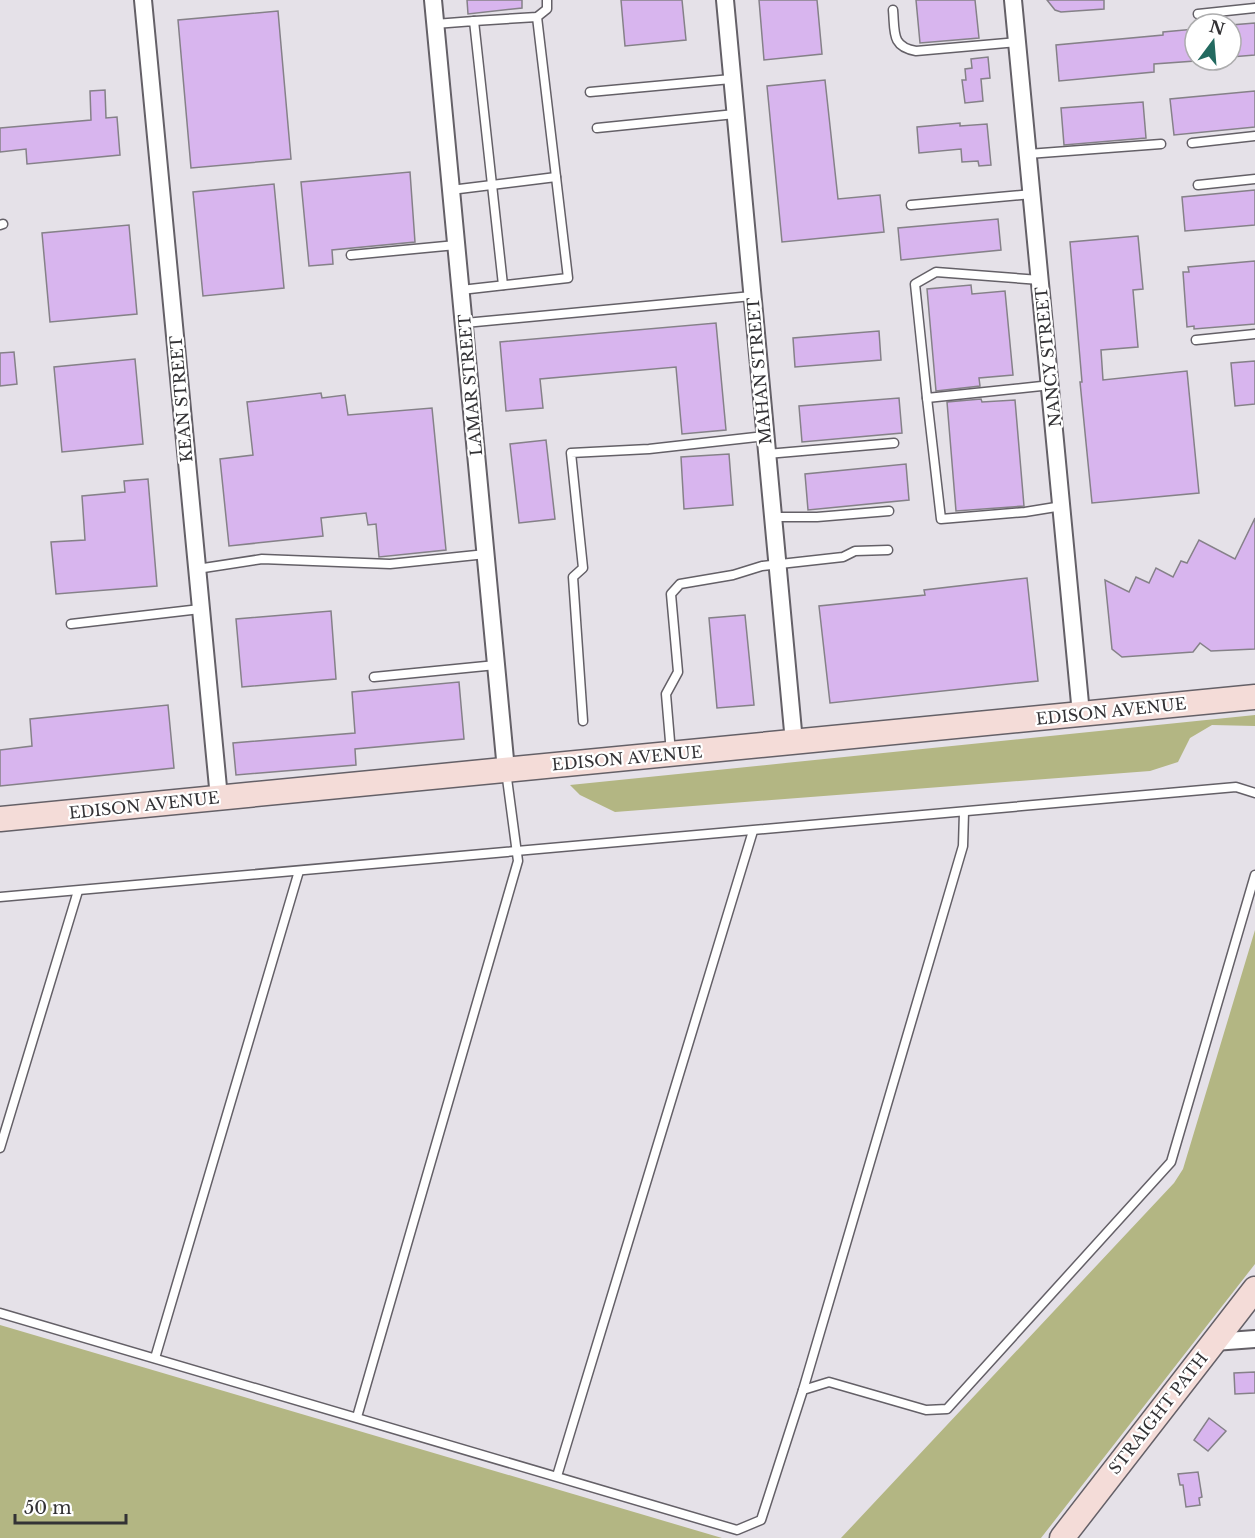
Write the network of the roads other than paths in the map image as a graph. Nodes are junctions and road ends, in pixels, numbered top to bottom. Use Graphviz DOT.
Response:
graph roads {
  1 [pos="142,0"];
  2 [pos="433,0"];
  3 [pos="547,0"];
  4 [pos="724,0"];
  5 [pos="1014,0"];
  6 [pos="1255,8"];
  7 [pos="893,10"];
  8 [pos="1217,12"];
  9 [pos="537,17"];
  10 [pos="474,21"];
  11 [pos="435,24"];
  12 [pos="1018,42"];
  13 [pos="731,79"];
  14 [pos="590,92"];
  15 [pos="735,114"];
  16 [pos="597,128"];
  17 [pos="1255,136"];
  18 [pos="1192,143"];
  19 [pos="1161,144"];
  20 [pos="1028,154"];
  21 [pos="556,177"];
  22 [pos="1255,179"];
  23 [pos="492,184"];
  24 [pos="1198,185"];
  25 [pos="451,190"];
  26 [pos="1032,194"];
  27 [pos="911,205"];
  28 [pos="456,245"];
  29 [pos="351,255"];
  30 [pos="1040,280"];
  31 [pos="503,285"];
  32 [pos="461,290"];
  33 [pos="752,296"];
  34 [pos="465,323"];
  35 [pos="1255,334"];
  36 [pos="1196,340"];
  37 [pos="1051,385"];
  38 [pos="927,399"];
  39 [pos="765,436"];
  40 [pos="894,443"];
  41 [pos="767,454"];
  42 [pos="1062,506"];
  43 [pos="889,511"];
  44 [pos="773,517"];
  45 [pos="888,550"];
  46 [pos="486,554"];
  47 [pos="778,564"];
  48 [pos="197,569"];
  49 [pos="200,609"];
  50 [pos="72,624"];
  51 [pos="496,665"];
  52 [pos="375,677"];
  53 [pos="1255,697"];
  54 [pos="1082,714"];
  55 [pos="583,721"];
  56 [pos="794,742"];
  57 [pos="671,754"];
  58 [pos="506,770"];
  59 [pos="1255,793"];
  60 [pos="219,798"];
  61 [pos="964,812"];
  62 [pos="0,819"];
  63 [pos="753,831"];
  64 [pos="517,852"];
  65 [pos="299,872"];
  66 [pos="1255,875"];
  67 [pos="78,891"];
  68 [pos="0,897"];
  69 [pos="0,1148"];
  70 [pos="1255,1289"];
  71 [pos="0,1313"];
  72 [pos="1255,1339"];
  73 [pos="1214,1342"];
  74 [pos="155,1358"];
  75 [pos="803,1390"];
  76 [pos="357,1417"];
  77 [pos="557,1476"];
  78 [pos="1062,1538"];
  1 -- 48 [label="street, KEAN STREET"];
  2 -- 11 [label="street, LAMAR STREET"];
  3 -- 9 [label="lane"];
  4 -- 13 [label="street, MAHAN STREET"];
  5 -- 12 [label="street, NANCY STREET"];
  6 -- 8 [label="lane"];
  7 -- 12 [label="lane"];
  9 -- 10 [label="lane"];
  9 -- 21 [label="lane"];
  10 -- 11 [label="lane"];
  10 -- 23 [label="lane"];
  11 -- 25 [label="street, LAMAR STREET"];
  12 -- 20 [label="street, NANCY STREET"];
  13 -- 14 [label="lane"];
  13 -- 15 [label="street, MAHAN STREET"];
  15 -- 16 [label="lane"];
  15 -- 33 [label="street, MAHAN STREET"];
  17 -- 18 [label="lane"];
  19 -- 20 [label="lane"];
  20 -- 26 [label="street, NANCY STREET"];
  21 -- 23 [label="lane"];
  21 -- 31 [label="lane"];
  22 -- 24 [label="lane"];
  23 -- 25 [label="lane"];
  23 -- 31 [label="lane"];
  25 -- 28 [label="street, LAMAR STREET"];
  26 -- 27 [label="lane"];
  26 -- 30 [label="street, NANCY STREET"];
  28 -- 29 [label="lane"];
  28 -- 32 [label="street, LAMAR STREET"];
  30 -- 37 [label="street, NANCY STREET"];
  30 -- 38 [label="lane"];
  31 -- 32 [label="lane"];
  32 -- 34 [label="street, LAMAR STREET"];
  33 -- 34 [label="lane"];
  33 -- 39 [label="street, MAHAN STREET"];
  34 -- 46 [label="street, LAMAR STREET"];
  35 -- 36 [label="lane"];
  37 -- 38 [label="lane"];
  37 -- 42 [label="street, NANCY STREET"];
  38 -- 42 [label="lane"];
  39 -- 41 [label="street, MAHAN STREET"];
  39 -- 55 [label="lane"];
  40 -- 41 [label="lane"];
  41 -- 44 [label="street, MAHAN STREET"];
  42 -- 54 [label="street, NANCY STREET"];
  43 -- 44 [label="lane"];
  44 -- 47 [label="street, MAHAN STREET"];
  45 -- 47 [label="lane"];
  46 -- 48 [label="lane"];
  46 -- 51 [label="street, LAMAR STREET"];
  47 -- 56 [label="street, MAHAN STREET"];
  47 -- 57 [label="lane"];
  48 -- 49 [label="street, KEAN STREET"];
  49 -- 50 [label="lane"];
  49 -- 60 [label="street, KEAN STREET"];
  51 -- 52 [label="lane"];
  51 -- 58 [label="street, LAMAR STREET"];
  53 -- 54 [label="street, EDISON AVENUE"];
  54 -- 56 [label="street, EDISON AVENUE"];
  56 -- 57 [label="street, EDISON AVENUE"];
  57 -- 58 [label="street, EDISON AVENUE"];
  58 -- 60 [label="street, EDISON AVENUE"];
  58 -- 64 [label="lane"];
  59 -- 61 [label="lane"];
  60 -- 62 [label="street, EDISON AVENUE"];
  61 -- 63 [label="lane"];
  61 -- 75 [label="lane"];
  63 -- 64 [label="lane"];
  63 -- 77 [label="lane"];
  64 -- 65 [label="lane"];
  64 -- 76 [label="lane"];
  65 -- 67 [label="lane"];
  65 -- 74 [label="lane"];
  66 -- 75 [label="lane"];
  67 -- 68 [label="lane"];
  67 -- 69 [label="lane"];
  70 -- 73 [label="street, STRAIGHT PATH"];
  71 -- 74 [label="lane"];
  72 -- 73 [label="street"];
  73 -- 78 [label="street, STRAIGHT PATH"];
  74 -- 76 [label="lane"];
  75 -- 77 [label="lane"];
  76 -- 77 [label="lane"];
}
